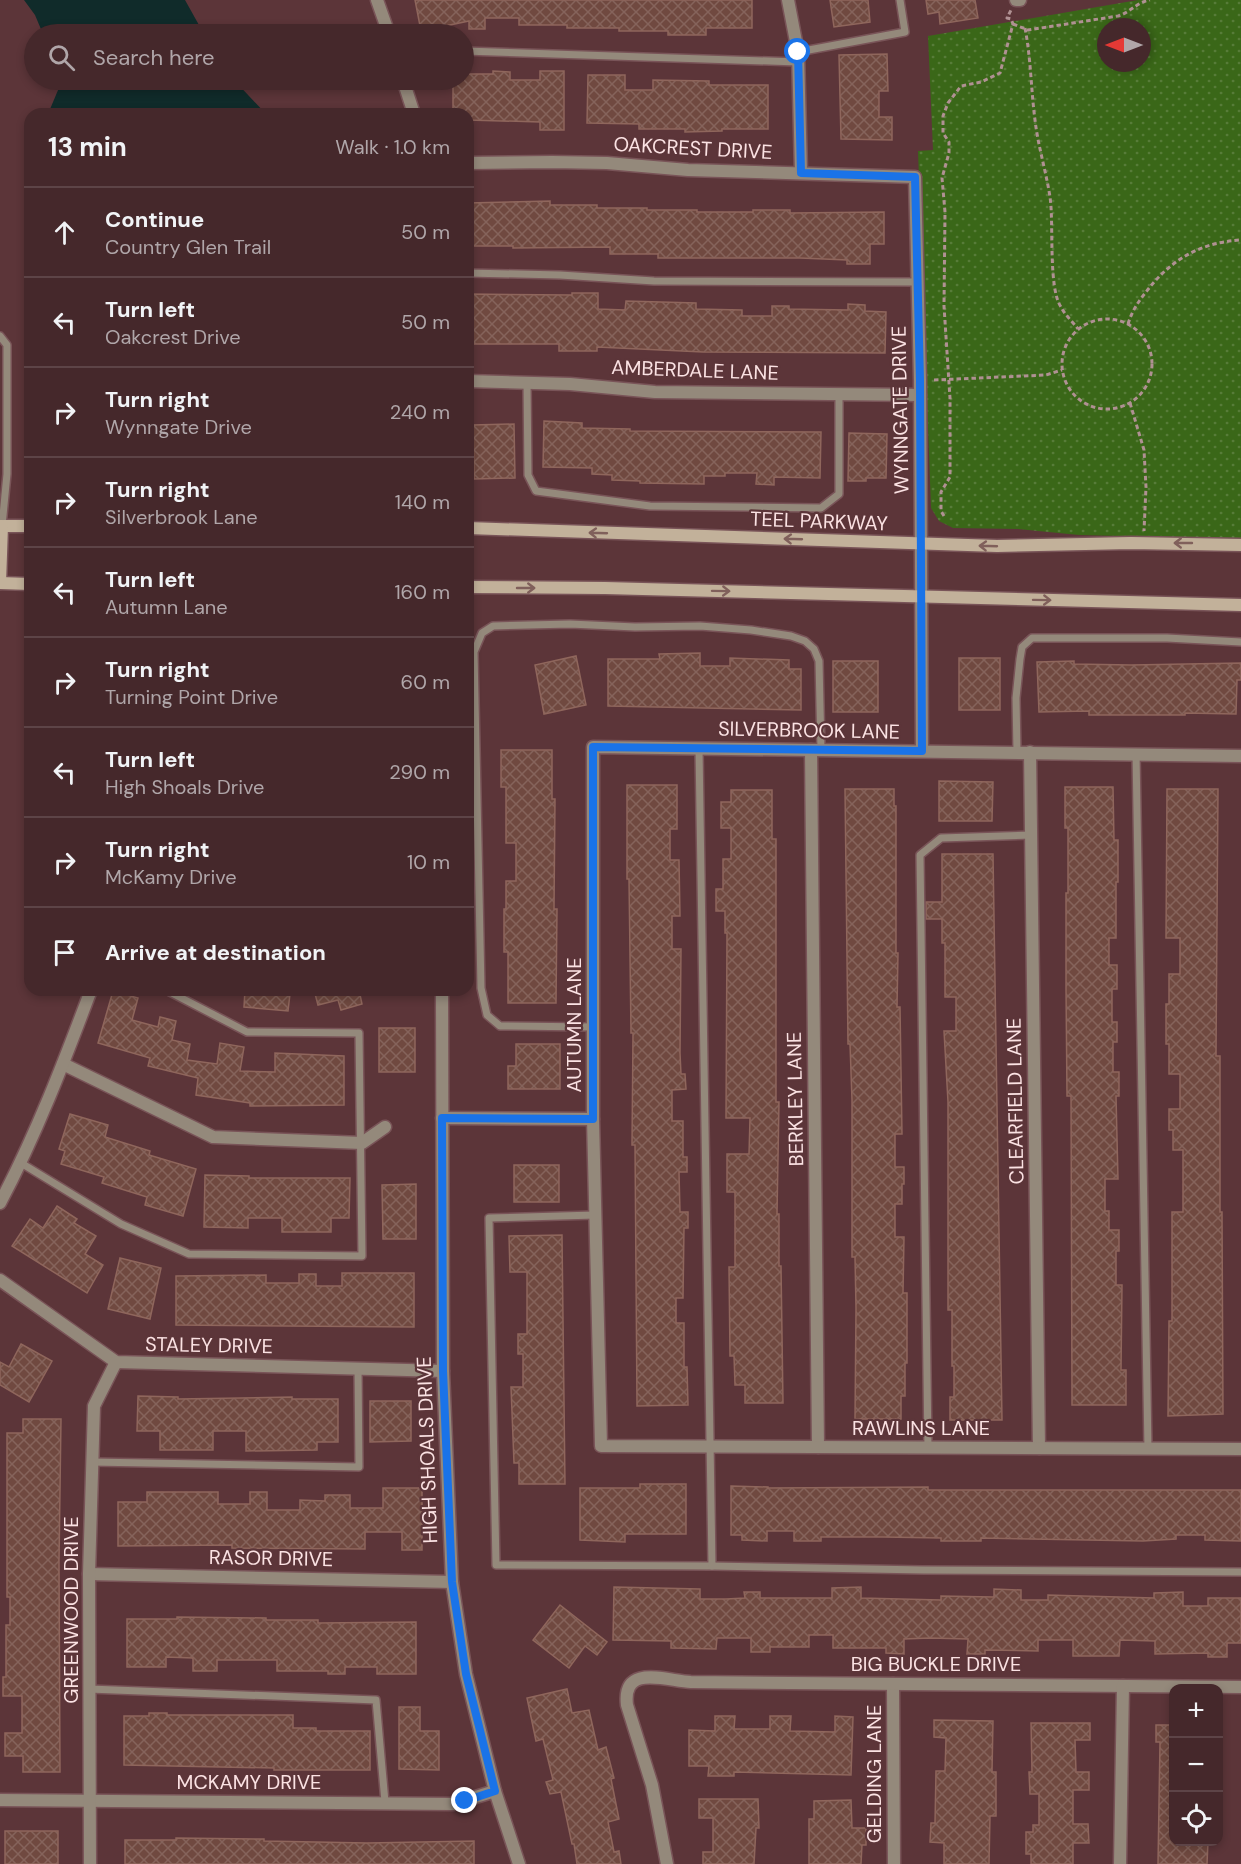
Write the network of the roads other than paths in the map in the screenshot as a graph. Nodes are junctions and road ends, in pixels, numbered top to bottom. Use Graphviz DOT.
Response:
graph roads {
  1 [pos="377,0"];
  2 [pos="788,0"];
  3 [pos="900,0"];
  4 [pos="385,24"];
  5 [pos="474,51"];
  6 [pos="798,57"];
  7 [pos="406,90"];
  8 [pos="412,108"];
  9 [pos="474,163"];
  10 [pos="801,173"];
  11 [pos="915,177"];
  12 [pos="474,273"];
  13 [pos="918,282"];
  14 [pos="0,336"];
  15 [pos="474,381"];
  16 [pos="526,382"];
  17 [pos="839,394"];
  18 [pos="920,394"];
  19 [pos="3,474"];
  20 [pos="1,526"];
  21 [pos="24,526"];
  22 [pos="474,528"];
  23 [pos="921,544"];
  24 [pos="1241,545"];
  25 [pos="0,583"];
  26 [pos="24,584"];
  27 [pos="474,587"];
  28 [pos="922,597"];
  29 [pos="1241,605"];
  30 [pos="1241,642"];
  31 [pos="593,747"];
  32 [pos="699,749"];
  33 [pos="816,750"];
  34 [pos="922,751"];
  35 [pos="1024,752"];
  36 [pos="1136,753"];
  37 [pos="1241,756"];
  38 [pos="1031,835"];
  39 [pos="89,996"];
  40 [pos="178,996"];
  41 [pos="442,996"];
  42 [pos="593,1027"];
  43 [pos="63,1064"];
  44 [pos="442,1118"];
  45 [pos="593,1119"];
  46 [pos="385,1127"];
  47 [pos="362,1143"];
  48 [pos="21,1163"];
  49 [pos="0,1203"];
  50 [pos="596,1215"];
  51 [pos="0,1280"];
  52 [pos="116,1362"];
  53 [pos="358,1368"];
  54 [pos="443,1371"];
  55 [pos="601,1446"];
  56 [pos="710,1447"];
  57 [pos="818,1447"];
  58 [pos="928,1448"];
  59 [pos="1039,1448"];
  60 [pos="1148,1449"];
  61 [pos="1241,1449"];
  62 [pos="92,1462"];
  63 [pos="712,1566"];
  64 [pos="1241,1572"];
  65 [pos="89,1574"];
  66 [pos="452,1582"];
  67 [pos="893,1684"];
  68 [pos="1123,1686"];
  69 [pos="1241,1687"];
  70 [pos="89,1689"];
  71 [pos="495,1791"];
  72 [pos="0,1800"];
  73 [pos="90,1800"];
  74 [pos="385,1802"];
  75 [pos="90,1864"];
  76 [pos="519,1864"];
  77 [pos="667,1864"];
  78 [pos="894,1864"];
  79 [pos="1120,1864"];
  1 -- 4 [label="street"];
  2 -- 6 [label="street"];
  3 -- 6 [label="lane"];
  5 -- 6 [label="lane"];
  6 -- 10 [label="street"];
  7 -- 8 [label="street"];
  9 -- 10 [label="street, OAKCREST DRIVE"];
  10 -- 11 [label="street, OAKCREST DRIVE"];
  11 -- 13 [label="street, WYNNGATE DRIVE"];
  12 -- 13 [label="lane"];
  13 -- 18 [label="street, WYNNGATE DRIVE"];
  14 -- 19 [label="lane"];
  15 -- 16 [label="street, AMBERDALE LANE"];
  16 -- 17 [label="street, AMBERDALE LANE"];
  16 -- 17 [label="lane"];
  17 -- 18 [label="street, AMBERDALE LANE"];
  18 -- 23 [label="street, WYNNGATE DRIVE"];
  19 -- 20 [label="lane"];
  20 -- 21 [label="main road"];
  20 -- 25 [label="main road"];
  23 -- 22 [label="main road, TEEL PARKWAY, one-way"];
  24 -- 23 [label="main road, TEEL PARKWAY, one-way"];
  23 -- 28 [label="street, WYNNGATE DRIVE"];
  25 -- 26 [label="main road"];
  27 -- 28 [label="main road, one-way"];
  28 -- 29 [label="main road, one-way"];
  28 -- 34 [label="street, WYNNGATE DRIVE"];
  30 -- 35 [label="lane"];
  31 -- 32 [label="street, SILVERBROOK LANE"];
  31 -- 42 [label="street, AUTUMN LANE"];
  32 -- 33 [label="street, SILVERBROOK LANE"];
  32 -- 56 [label="lane"];
  33 -- 34 [label="street, SILVERBROOK LANE"];
  33 -- 42 [label="lane"];
  33 -- 57 [label="street, BERKLEY LANE"];
  34 -- 35 [label="street, SILVERBROOK LANE"];
  35 -- 36 [label="street, SILVERBROOK LANE"];
  35 -- 38 [label="street, CLEARFIELD LANE"];
  36 -- 37 [label="street, SILVERBROOK LANE"];
  36 -- 60 [label="lane"];
  38 -- 58 [label="lane"];
  38 -- 59 [label="street, CLEARFIELD LANE"];
  39 -- 43 [label="street"];
  40 -- 47 [label="lane"];
  41 -- 44 [label="street, HIGH SHOALS DRIVE"];
  42 -- 45 [label="street, AUTUMN LANE"];
  43 -- 47 [label="street"];
  43 -- 48 [label="street"];
  44 -- 45 [label="street"];
  44 -- 54 [label="street, HIGH SHOALS DRIVE"];
  45 -- 50 [label="street, AUTUMN LANE"];
  46 -- 47 [label="street"];
  47 -- 48 [label="lane"];
  48 -- 49 [label="street"];
  50 -- 55 [label="street, AUTUMN LANE"];
  50 -- 63 [label="lane"];
  51 -- 52 [label="street"];
  52 -- 53 [label="street, STALEY DRIVE"];
  52 -- 62 [label="street, GREENWOOD DRIVE"];
  53 -- 54 [label="street, STALEY DRIVE"];
  53 -- 62 [label="lane"];
  54 -- 66 [label="street, HIGH SHOALS DRIVE"];
  55 -- 56 [label="street, RAWLINS LANE"];
  56 -- 57 [label="street, RAWLINS LANE"];
  56 -- 63 [label="lane"];
  57 -- 58 [label="street, RAWLINS LANE"];
  58 -- 59 [label="street, RAWLINS LANE"];
  59 -- 60 [label="street, RAWLINS LANE"];
  60 -- 61 [label="street, RAWLINS LANE"];
  62 -- 65 [label="street, GREENWOOD DRIVE"];
  63 -- 64 [label="lane"];
  65 -- 66 [label="street, RASOR DRIVE"];
  65 -- 70 [label="street, GREENWOOD DRIVE"];
  66 -- 71 [label="street, HIGH SHOALS DRIVE"];
  67 -- 68 [label="street, BIG BUCKLE DRIVE"];
  67 -- 77 [label="street, BIG BUCKLE DRIVE"];
  67 -- 78 [label="street, GELDING LANE"];
  68 -- 69 [label="street, BIG BUCKLE DRIVE"];
  68 -- 79 [label="street"];
  70 -- 73 [label="street, GREENWOOD DRIVE"];
  70 -- 74 [label="lane"];
  71 -- 74 [label="street, MCKAMY DRIVE"];
  71 -- 76 [label="street, HIGH SHOALS DRIVE"];
  72 -- 73 [label="street, MCKAMY DRIVE"];
  73 -- 74 [label="street, MCKAMY DRIVE"];
  73 -- 75 [label="street, GREENWOOD DRIVE"];
}
